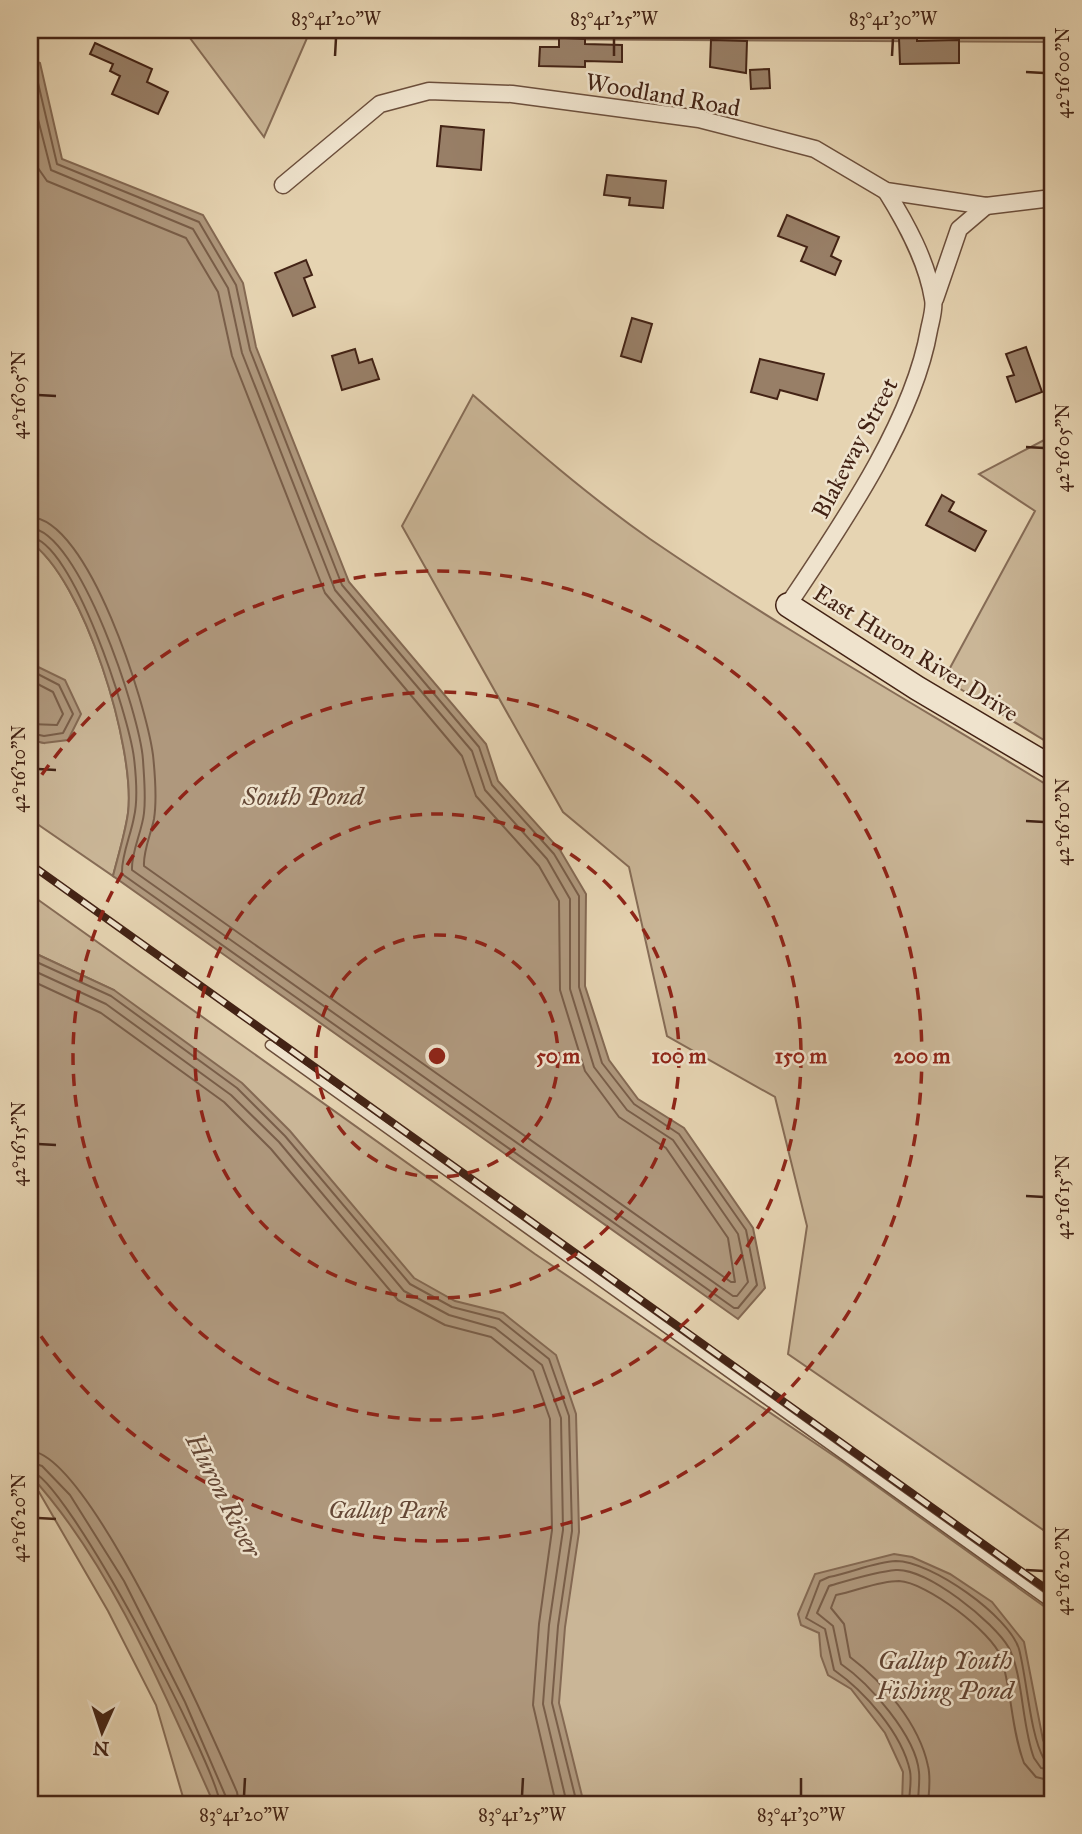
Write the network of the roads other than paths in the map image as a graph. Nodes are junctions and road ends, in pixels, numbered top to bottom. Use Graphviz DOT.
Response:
graph roads {
  1 [pos="283,185"];
  2 [pos="887,191"];
  3 [pos="1052,198"];
  4 [pos="986,206"];
  5 [pos="934,301"];
  6 [pos="788,605"];
  7 [pos="1052,768"];
  8 [pos="270,1045"];
  9 [pos="1052,1604"];
  1 -- 2 [label="street, Woodland Road"];
  2 -- 4 [label="street, Woodland Road"];
  2 -- 5 [label="street"];
  3 -- 4 [label="street, Woodland Road"];
  4 -- 5 [label="street, Blakeway Street"];
  5 -- 6 [label="street, Blakeway Street"];
  6 -- 7 [label="main road, East Huron River Drive"];
  8 -- 9 [label="lane"];
}
